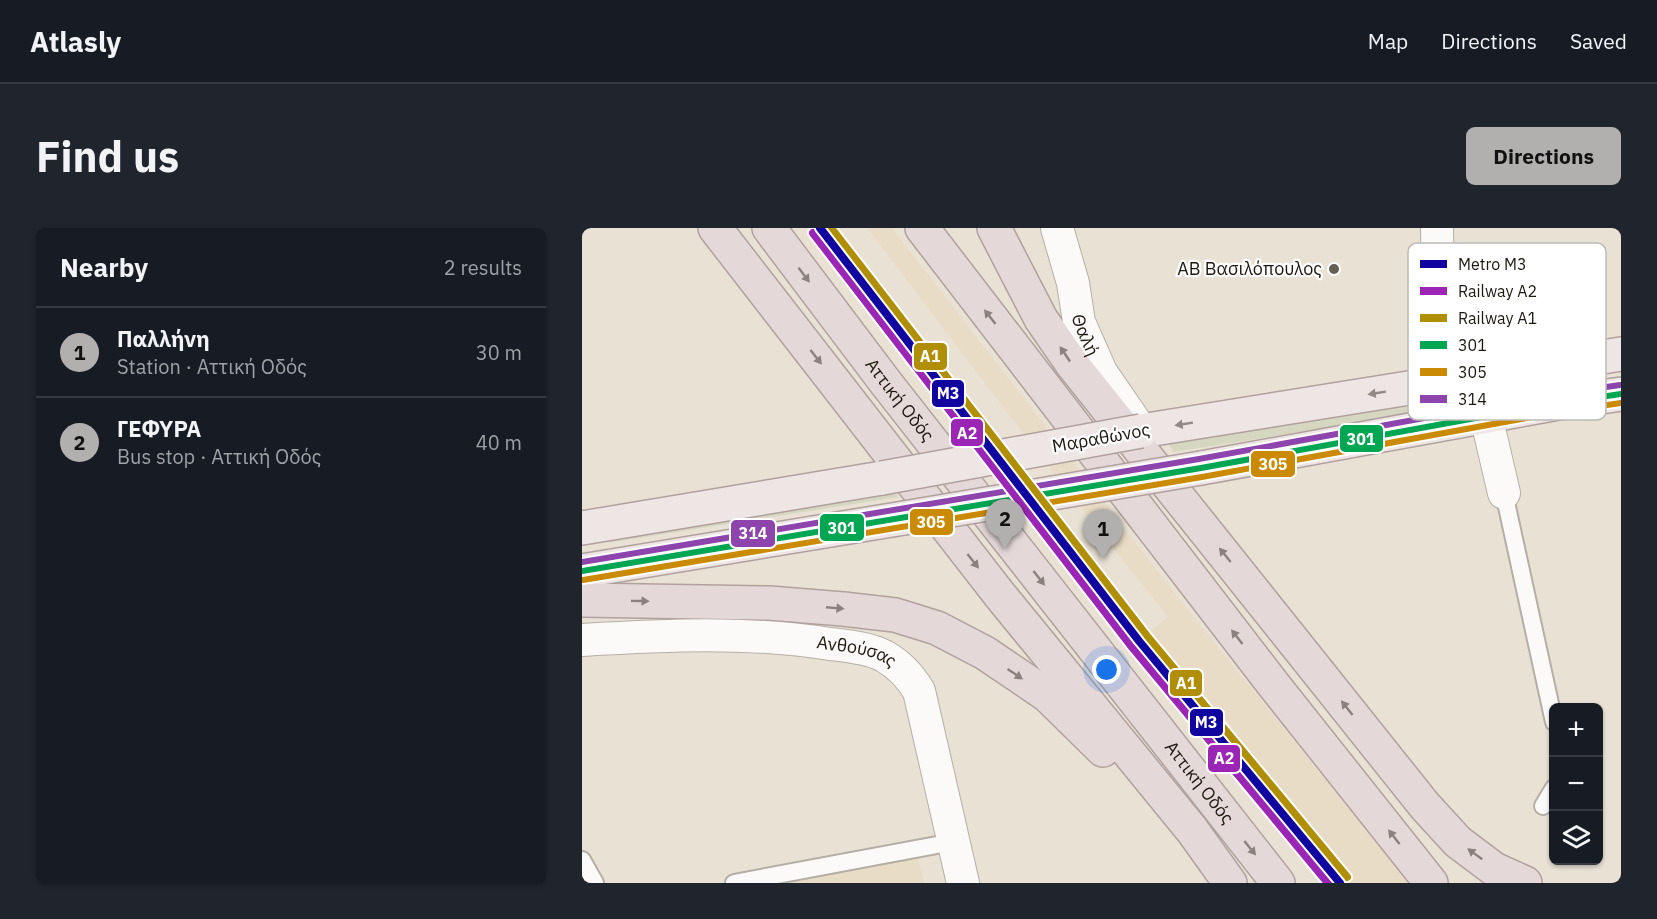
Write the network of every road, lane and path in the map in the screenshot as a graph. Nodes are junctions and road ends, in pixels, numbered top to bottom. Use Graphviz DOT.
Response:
graph roads {
  1 [pos="715,228"];
  2 [pos="768,228"];
  3 [pos="922,228"];
  4 [pos="994,228"];
  5 [pos="1057,228"];
  6 [pos="1437,228"];
  7 [pos="1437,243"];
  8 [pos="1621,354"];
  9 [pos="1606,356"];
  10 [pos="1408,388"];
  11 [pos="1621,394"];
  12 [pos="1606,396"];
  13 [pos="1464,420"];
  14 [pos="1487,420"];
  15 [pos="1141,431"];
  16 [pos="1504,493"];
  17 [pos="582,528"];
  18 [pos="582,571"];
  19 [pos="582,600"];
  20 [pos="582,640"];
  21 [pos="1550,703"];
  22 [pos="1549,796"];
  23 [pos="1543,806"];
  24 [pos="953,842"];
  25 [pos="582,860"];
  26 [pos="595,883"];
  27 [pos="734,883"];
  28 [pos="963,883"];
  29 [pos="1219,883"];
  30 [pos="1230,883"];
  31 [pos="1278,883"];
  32 [pos="1431,883"];
  33 [pos="1525,883"];
  1 -- 30 [label="highway, one-way"];
  2 -- 31 [label="highway, Αττική Οδός, one-way"];
  32 -- 3 [label="highway, one-way"];
  33 -- 4 [label="highway, one-way"];
  5 -- 15 [label="street, Θαλή"];
  6 -- 7 [label="street"];
  8 -- 9 [label="main road, Μαραθώνος"];
  10 -- 15 [label="main road, Μαραθώνος, one-way"];
  11 -- 12 [label="main road"];
  13 -- 18 [label="main road, bridge"];
  14 -- 16 [label="street"];
  15 -- 17 [label="main road, Μαραθώνος, bridge"];
  16 -- 21 [label="lane"];
  19 -- 29 [label="highway, one-way"];
  20 -- 24 [label="street, Ανθούσας"];
  22 -- 23 [label="lane"];
  24 -- 27 [label="lane"];
  24 -- 28 [label="street, Ανθούσας"];
  25 -- 26 [label="lane"];
}
